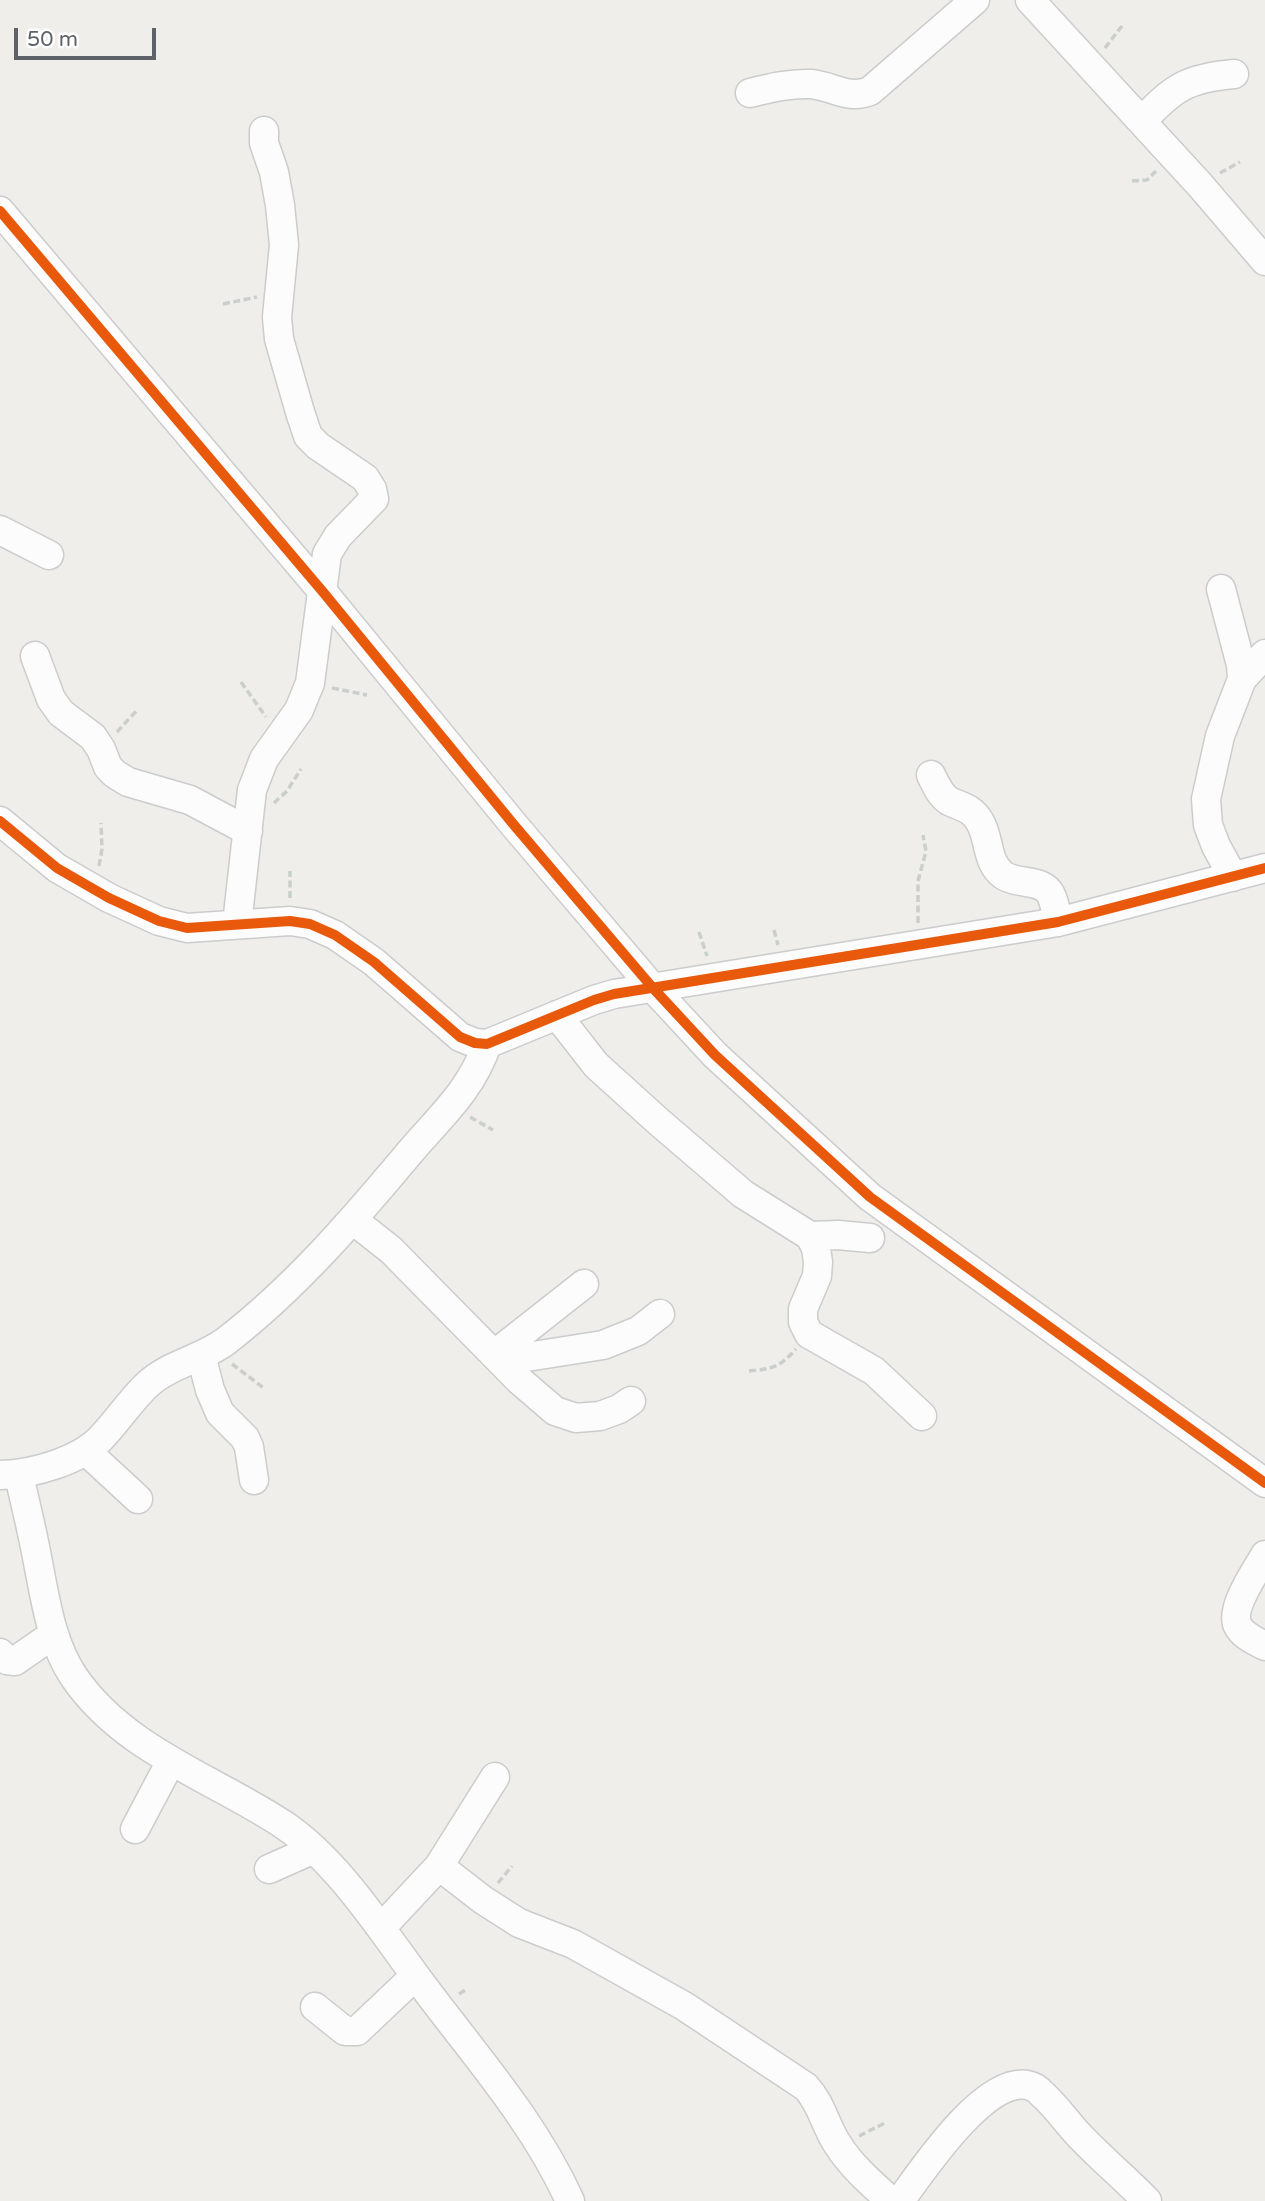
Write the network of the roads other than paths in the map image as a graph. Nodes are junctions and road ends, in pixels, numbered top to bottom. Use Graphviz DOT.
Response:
graph roads {
  1 [pos="975,0"];
  2 [pos="1030,0"];
  3 [pos="1234,74"];
  4 [pos="750,93"];
  5 [pos="1142,121"];
  6 [pos="264,131"];
  7 [pos="0,211"];
  8 [pos="1265,261"];
  9 [pos="0,530"];
  10 [pos="49,555"];
  11 [pos="1221,589"];
  12 [pos="323,592"];
  13 [pos="1265,654"];
  14 [pos="35,656"];
  15 [pos="1242,679"];
  16 [pos="930,775"];
  17 [pos="249,822"];
  18 [pos="2,828"];
  19 [pos="1265,869"];
  20 [pos="1233,877"];
  21 [pos="1058,922"];
  22 [pos="237,924"];
  23 [pos="652,987"];
  24 [pos="557,1015"];
  25 [pos="487,1044"];
  26 [pos="353,1220"];
  27 [pos="810,1236"];
  28 [pos="870,1238"];
  29 [pos="584,1284"];
  30 [pos="660,1314"];
  31 [pos="208,1353"];
  32 [pos="498,1357"];
  33 [pos="631,1401"];
  34 [pos="922,1416"];
  35 [pos="86,1451"];
  36 [pos="9,1475"];
  37 [pos="254,1480"];
  38 [pos="1265,1483"];
  39 [pos="138,1499"];
  40 [pos="1265,1555"];
  41 [pos="54,1634"];
  42 [pos="1265,1646"];
  43 [pos="0,1653"];
  44 [pos="171,1761"];
  45 [pos="495,1777"];
  46 [pos="135,1829"];
  47 [pos="314,1849"];
  48 [pos="439,1866"];
  49 [pos="269,1869"];
  50 [pos="382,1927"];
  51 [pos="415,1976"];
  52 [pos="315,2007"];
  53 [pos="570,2201"];
  54 [pos="891,2201"];
  55 [pos="900,2201"];
  56 [pos="1147,2201"];
  1 -- 4 [label="street"];
  2 -- 5 [label="street"];
  3 -- 5 [label="street"];
  5 -- 8 [label="street"];
  6 -- 12 [label="street"];
  7 -- 12 [label="street"];
  9 -- 10 [label="street"];
  11 -- 15 [label="street"];
  12 -- 17 [label="street"];
  12 -- 23 [label="street"];
  13 -- 15 [label="street"];
  14 -- 17 [label="street"];
  15 -- 20 [label="street"];
  16 -- 21 [label="street"];
  17 -- 22 [label="street"];
  18 -- 22 [label="street"];
  19 -- 20 [label="street"];
  20 -- 21 [label="street"];
  21 -- 23 [label="street"];
  22 -- 25 [label="street"];
  23 -- 24 [label="street"];
  23 -- 38 [label="street"];
  24 -- 25 [label="street"];
  24 -- 27 [label="street"];
  25 -- 26 [label="street"];
  26 -- 31 [label="street"];
  26 -- 32 [label="street"];
  27 -- 28 [label="street"];
  27 -- 34 [label="street"];
  29 -- 32 [label="street"];
  30 -- 32 [label="street"];
  31 -- 35 [label="street"];
  31 -- 37 [label="street"];
  32 -- 33 [label="street"];
  35 -- 36 [label="street"];
  35 -- 39 [label="street"];
  36 -- 41 [label="street"];
  40 -- 42 [label="street"];
  41 -- 43 [label="street"];
  41 -- 44 [label="street"];
  44 -- 46 [label="street"];
  44 -- 47 [label="street"];
  45 -- 48 [label="street"];
  47 -- 49 [label="street"];
  47 -- 50 [label="street"];
  48 -- 50 [label="street"];
  48 -- 54 [label="street"];
  50 -- 51 [label="street"];
  51 -- 52 [label="street"];
  51 -- 53 [label="street"];
  55 -- 56 [label="street"];
}
